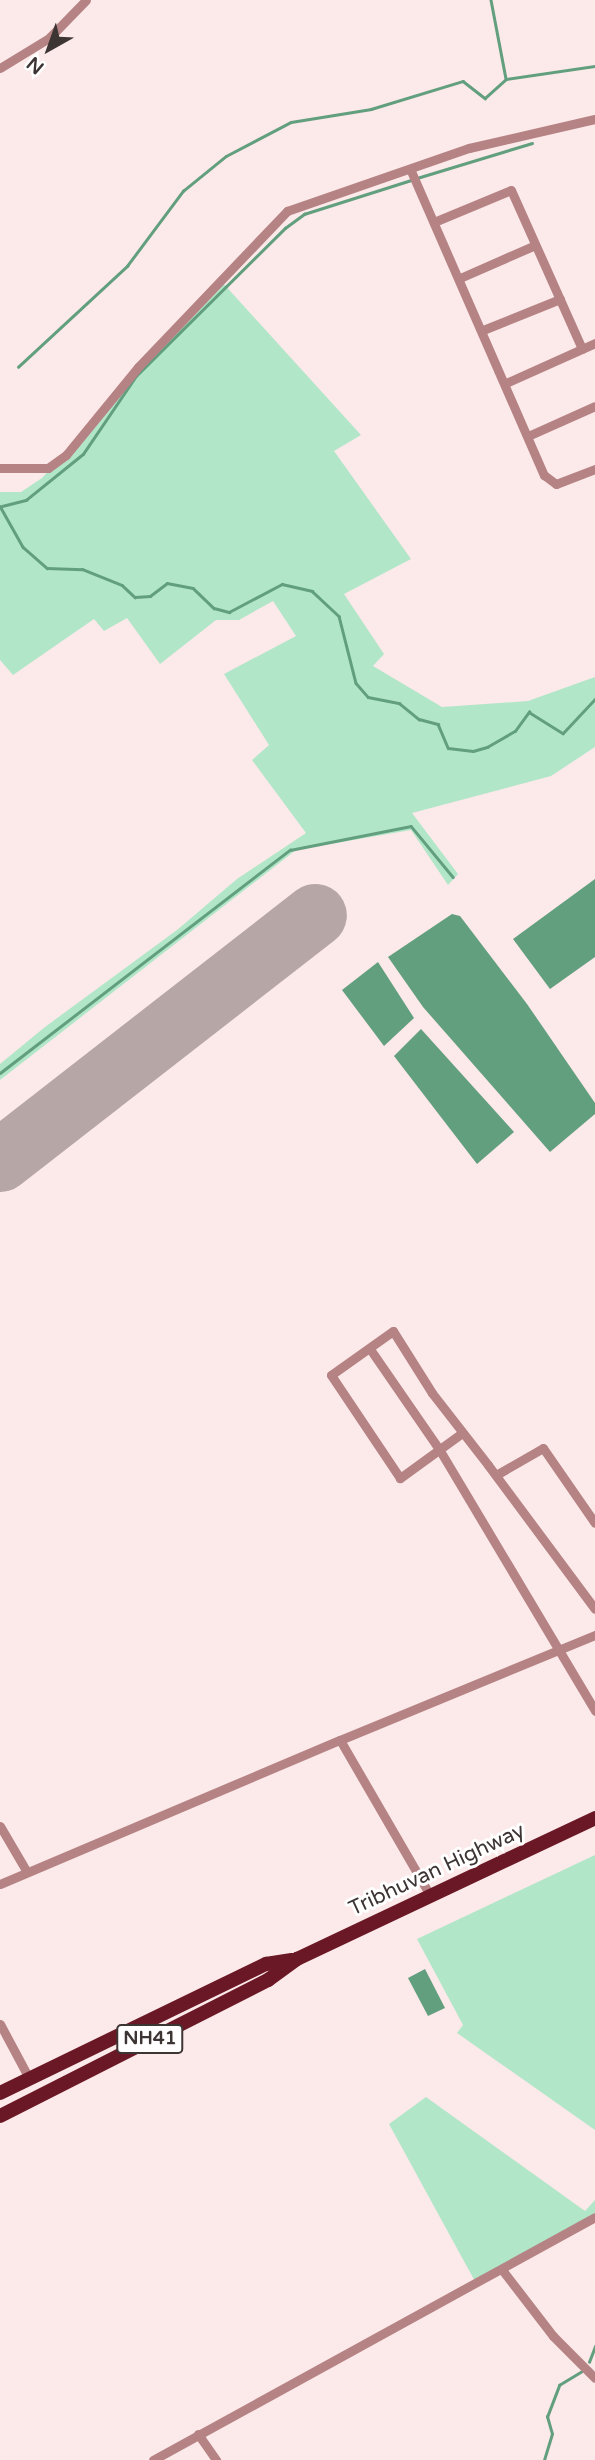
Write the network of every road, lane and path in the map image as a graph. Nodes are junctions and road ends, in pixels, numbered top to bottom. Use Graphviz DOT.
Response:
graph roads {
  1 [pos="86,0"];
  2 [pos="0,68"];
  3 [pos="595,118"];
  4 [pos="411,172"];
  5 [pos="434,222"];
  6 [pos="534,245"];
  7 [pos="460,278"];
  8 [pos="560,299"];
  9 [pos="483,330"];
  10 [pos="595,343"];
  11 [pos="582,349"];
  12 [pos="506,383"];
  13 [pos="595,406"];
  14 [pos="528,436"];
  15 [pos="0,468"];
  16 [pos="595,469"];
  17 [pos="370,1349"];
  18 [pos="462,1433"];
  19 [pos="439,1449"];
  20 [pos="496,1475"];
  21 [pos="595,1523"];
  22 [pos="595,1609"];
  23 [pos="595,1635"];
  24 [pos="557,1652"];
  25 [pos="595,1711"];
  26 [pos="340,1740"];
  27 [pos="595,1818"];
  28 [pos="0,1826"];
  29 [pos="27,1872"];
  30 [pos="0,1884"];
  31 [pos="431,1896"];
  32 [pos="297,1959"];
  33 [pos="0,2024"];
  34 [pos="29,2078"];
  35 [pos="0,2093"];
  36 [pos="0,2116"];
  37 [pos="595,2217"];
  38 [pos="503,2271"];
  39 [pos="595,2378"];
  40 [pos="198,2434"];
  41 [pos="153,2460"];
  42 [pos="216,2460"];
  1 -- 2 [label="street"];
  3 -- 4 [label="street"];
  4 -- 5 [label="street"];
  4 -- 15 [label="street"];
  5 -- 6 [label="street"];
  5 -- 7 [label="street"];
  6 -- 7 [label="street"];
  6 -- 8 [label="street"];
  7 -- 9 [label="street"];
  8 -- 9 [label="street"];
  8 -- 11 [label="street"];
  9 -- 12 [label="street"];
  10 -- 11 [label="street"];
  11 -- 12 [label="street"];
  12 -- 14 [label="street"];
  13 -- 14 [label="street"];
  14 -- 16 [label="street"];
  17 -- 18 [label="street"];
  17 -- 19 [label="street"];
  17 -- 19 [label="street"];
  18 -- 19 [label="street"];
  18 -- 20 [label="street"];
  19 -- 24 [label="street"];
  20 -- 21 [label="street"];
  20 -- 22 [label="street"];
  23 -- 24 [label="street"];
  24 -- 25 [label="street"];
  24 -- 26 [label="street"];
  26 -- 29 [label="street"];
  26 -- 31 [label="street"];
  27 -- 31 [label="highway, Tribhuvan Highway / NH41"];
  28 -- 29 [label="street"];
  29 -- 30 [label="street"];
  31 -- 32 [label="highway, Tribhuvan Highway / NH41"];
  32 -- 34 [label="highway, NH41"];
  32 -- 36 [label="highway, NH41"];
  33 -- 34 [label="street"];
  34 -- 35 [label="highway, NH41"];
  37 -- 38 [label="street"];
  38 -- 39 [label="street"];
  38 -- 40 [label="street"];
  40 -- 41 [label="street"];
  40 -- 42 [label="street"];
}
